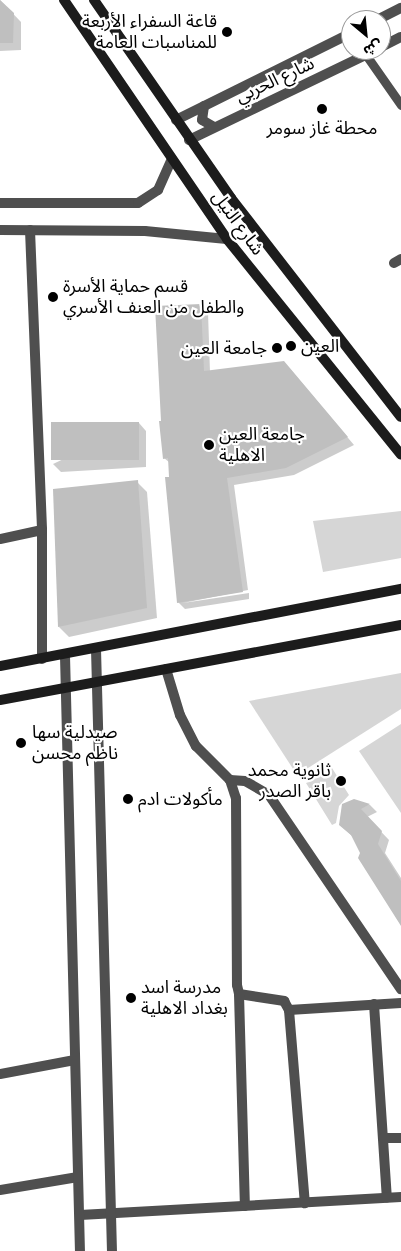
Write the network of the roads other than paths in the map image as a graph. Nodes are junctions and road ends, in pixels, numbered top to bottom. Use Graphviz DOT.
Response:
graph roads {
  1 [pos="64,0"];
  2 [pos="94,0"];
  3 [pos="341,38"];
  4 [pos="356,60"];
  5 [pos="370,60"];
  6 [pos="401,105"];
  7 [pos="204,106"];
  8 [pos="176,120"];
  9 [pos="214,128"];
  10 [pos="189,140"];
  11 [pos="172,159"];
  12 [pos="0,203"];
  13 [pos="0,230"];
  14 [pos="30,230"];
  15 [pos="227,239"];
  16 [pos="401,418"];
  17 [pos="401,455"];
  18 [pos="42,530"];
  19 [pos="0,539"];
  20 [pos="401,589"];
  21 [pos="401,625"];
  22 [pos="96,649"];
  23 [pos="65,656"];
  24 [pos="42,658"];
  25 [pos="0,666"];
  26 [pos="166,669"];
  27 [pos="97,682"];
  28 [pos="65,688"];
  29 [pos="0,700"];
  30 [pos="230,780"];
  31 [pos="401,989"];
  32 [pos="240,994"];
  33 [pos="401,1003"];
  34 [pos="374,1004"];
  35 [pos="289,1010"];
  36 [pos="75,1060"];
  37 [pos="0,1074"];
  38 [pos="383,1138"];
  39 [pos="401,1138"];
  40 [pos="78,1177"];
  41 [pos="0,1190"];
  42 [pos="401,1197"];
  43 [pos="387,1198"];
  44 [pos="305,1203"];
  45 [pos="245,1206"];
  46 [pos="111,1213"];
  47 [pos="80,1215"];
  48 [pos="80,1251"];
  49 [pos="112,1251"];
  1 -- 11 [label="main road, شارع النيل"];
  2 -- 8 [label="main road"];
  3 -- 7 [label="street, شارع الحربي"];
  4 -- 9 [label="street, شارع الحربي"];
  5 -- 6 [label="lane"];
  7 -- 8 [label="street, شارع الحربي"];
  7 -- 9 [label="street"];
  8 -- 10 [label="main road"];
  9 -- 10 [label="street, شارع الحربي"];
  10 -- 16 [label="main road"];
  11 -- 12 [label="street"];
  11 -- 15 [label="main road, شارع النيل"];
  13 -- 14 [label="street"];
  14 -- 15 [label="street"];
  14 -- 18 [label="street"];
  15 -- 17 [label="main road, شارع النيل"];
  18 -- 19 [label="street"];
  18 -- 24 [label="street"];
  20 -- 22 [label="main road"];
  21 -- 26 [label="main road"];
  22 -- 23 [label="main road"];
  22 -- 27 [label="street"];
  23 -- 24 [label="main road"];
  23 -- 28 [label="street"];
  24 -- 25 [label="main road"];
  26 -- 27 [label="main road"];
  26 -- 30 [label="street"];
  27 -- 28 [label="main road"];
  27 -- 46 [label="street"];
  28 -- 29 [label="main road"];
  28 -- 36 [label="street"];
  30 -- 31 [label="street"];
  30 -- 32 [label="street"];
  32 -- 35 [label="street"];
  32 -- 45 [label="street"];
  33 -- 34 [label="street"];
  34 -- 35 [label="street"];
  34 -- 38 [label="street"];
  35 -- 44 [label="street"];
  36 -- 37 [label="street"];
  36 -- 40 [label="street"];
  38 -- 39 [label="street"];
  38 -- 43 [label="street"];
  40 -- 41 [label="street"];
  40 -- 47 [label="street"];
  42 -- 43 [label="street"];
  43 -- 44 [label="street"];
  44 -- 45 [label="street"];
  45 -- 46 [label="street"];
  46 -- 47 [label="street"];
  46 -- 49 [label="street"];
  47 -- 48 [label="street"];
}
